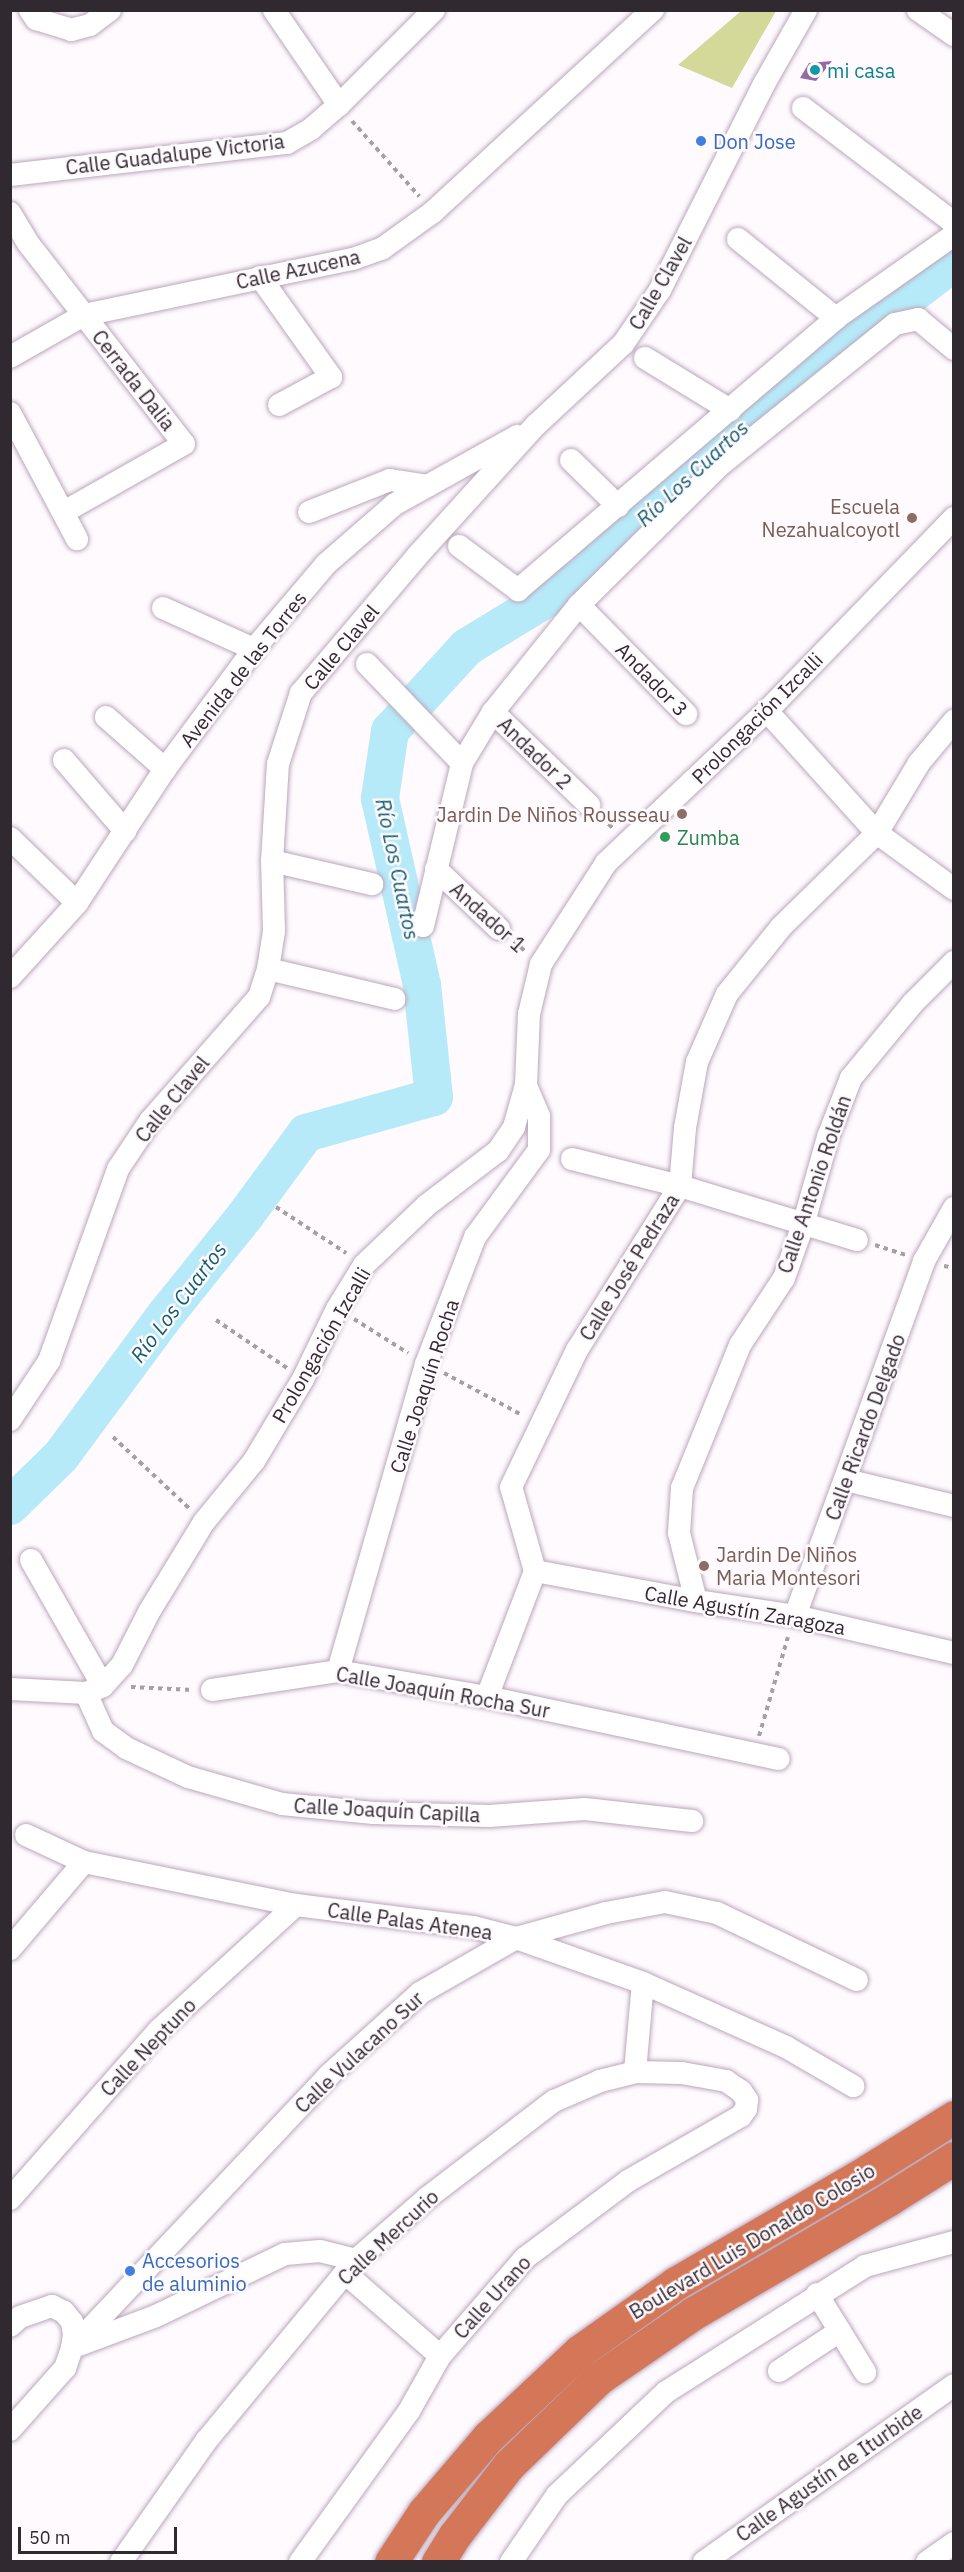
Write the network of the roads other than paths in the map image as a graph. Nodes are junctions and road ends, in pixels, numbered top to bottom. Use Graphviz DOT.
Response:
graph roads {
  1 [pos="30,10"];
  2 [pos="110,10"];
  3 [pos="274,10"];
  4 [pos="434,10"];
  5 [pos="653,10"];
  6 [pos="806,10"];
  7 [pos="918,10"];
  8 [pos="954,35"];
  9 [pos="339,105"];
  10 [pos="803,108"];
  11 [pos="10,175"];
  12 [pos="10,213"];
  13 [pos="954,223"];
  14 [pos="954,235"];
  15 [pos="738,239"];
  16 [pos="260,277"];
  17 [pos="84,315"];
  18 [pos="836,318"];
  19 [pos="954,349"];
  20 [pos="10,357"];
  21 [pos="645,358"];
  22 [pos="279,405"];
  23 [pos="730,410"];
  24 [pos="10,413"];
  25 [pos="536,425"];
  26 [pos="571,460"];
  27 [pos="428,486"];
  28 [pos="618,506"];
  29 [pos="64,512"];
  30 [pos="309,512"];
  31 [pos="954,519"];
  32 [pos="77,539"];
  33 [pos="459,546"];
  34 [pos="579,605"];
  35 [pos="163,608"];
  36 [pos="254,649"];
  37 [pos="367,664"];
  38 [pos="767,711"];
  39 [pos="493,712"];
  40 [pos="686,714"];
  41 [pos="105,717"];
  42 [pos="954,722"];
  43 [pos="64,760"];
  44 [pos="462,763"];
  45 [pos="165,769"];
  46 [pos="589,805"];
  47 [pos="124,831"];
  48 [pos="877,833"];
  49 [pos="10,838"];
  50 [pos="272,861"];
  51 [pos="436,869"];
  52 [pos="372,884"];
  53 [pos="954,890"];
  54 [pos="77,903"];
  55 [pos="423,926"];
  56 [pos="499,929"];
  57 [pos="954,962"];
  58 [pos="268,969"];
  59 [pos="10,977"];
  60 [pos="395,999"];
  61 [pos="526,1085"];
  62 [pos="572,1159"];
  63 [pos="680,1186"];
  64 [pos="954,1208"];
  65 [pos="804,1222"];
  66 [pos="857,1240"];
  67 [pos="10,1420"];
  68 [pos="846,1480"];
  69 [pos="954,1506"];
  70 [pos="31,1560"];
  71 [pos="535,1571"];
  72 [pos="696,1601"];
  73 [pos="795,1616"];
  74 [pos="954,1653"];
  75 [pos="338,1671"];
  76 [pos="10,1689"];
  77 [pos="95,1690"];
  78 [pos="212,1690"];
  79 [pos="487,1696"];
  80 [pos="778,1759"];
  81 [pos="693,1821"];
  82 [pos="27,1835"];
  83 [pos="84,1862"];
  84 [pos="296,1905"];
  85 [pos="516,1938"];
  86 [pos="10,1949"];
  87 [pos="857,1980"];
  88 [pos="643,1983"];
  89 [pos="635,2072"];
  90 [pos="853,2086"];
  91 [pos="747,2100"];
  92 [pos="954,2116"];
  93 [pos="954,2158"];
  94 [pos="10,2199"];
  95 [pos="954,2242"];
  96 [pos="351,2267"];
  97 [pos="818,2294"];
  98 [pos="10,2326"];
  99 [pos="840,2331"];
  100 [pos="72,2348"];
  101 [pos="440,2356"];
  102 [pos="779,2371"];
  103 [pos="865,2372"];
  104 [pos="954,2385"];
  105 [pos="10,2430"];
  106 [pos="954,2543"];
  107 [pos="121,2562"];
  108 [pos="300,2562"];
  109 [pos="391,2562"];
  110 [pos="438,2562"];
  111 [pos="511,2562"];
  112 [pos="704,2562"];
  113 [pos="927,2562"];
  1 -- 2 [label="street"];
  3 -- 9 [label="street"];
  4 -- 9 [label="street, Calle Guadalupe Victoria"];
  5 -- 16 [label="street, Calle Azucena"];
  6 -- 25 [label="street, Calle Clavel"];
  7 -- 8 [label="street"];
  9 -- 11 [label="street, Calle Guadalupe Victoria"];
  10 -- 13 [label="street"];
  12 -- 17 [label="street, Cerrada Dalia"];
  14 -- 18 [label="street"];
  15 -- 18 [label="street"];
  16 -- 17 [label="street, Calle Azucena"];
  16 -- 22 [label="street"];
  17 -- 20 [label="street, Calle Azucena"];
  17 -- 29 [label="street, Cerrada Dalia"];
  18 -- 23 [label="street"];
  19 -- 34 [label="street"];
  21 -- 23 [label="street"];
  23 -- 28 [label="street"];
  24 -- 29 [label="street"];
  25 -- 27 [label="street, Avenida de las Torres"];
  25 -- 50 [label="street, Calle Clavel"];
  26 -- 28 [label="street"];
  27 -- 30 [label="street"];
  27 -- 36 [label="street, Avenida de las Torres"];
  28 -- 33 [label="street"];
  29 -- 32 [label="street"];
  31 -- 38 [label="street, Prolongación Izcalli"];
  34 -- 39 [label="street"];
  34 -- 40 [label="street, Andador 3"];
  35 -- 36 [label="street"];
  36 -- 45 [label="street, Avenida de las Torres"];
  37 -- 44 [label="street"];
  38 -- 48 [label="street"];
  38 -- 61 [label="street, Prolongación Izcalli"];
  39 -- 44 [label="street"];
  39 -- 46 [label="street, Andador 2"];
  41 -- 45 [label="street"];
  42 -- 48 [label="street, Calle José Pedraza"];
  43 -- 47 [label="street"];
  44 -- 51 [label="street"];
  45 -- 47 [label="street, Avenida de las Torres"];
  47 -- 54 [label="street, Avenida de las Torres"];
  48 -- 53 [label="street"];
  48 -- 63 [label="street, Calle José Pedraza"];
  49 -- 54 [label="street"];
  50 -- 52 [label="street"];
  50 -- 58 [label="street, Calle Clavel"];
  51 -- 55 [label="street"];
  51 -- 56 [label="street, Andador 1"];
  54 -- 59 [label="street, Avenida de las Torres"];
  57 -- 65 [label="street, Calle Antonio Roldán"];
  58 -- 60 [label="street"];
  58 -- 67 [label="street, Calle Clavel"];
  61 -- 75 [label="street, Calle Joaquín Rocha"];
  61 -- 77 [label="street, Prolongación Izcalli"];
  62 -- 63 [label="street"];
  63 -- 65 [label="street"];
  63 -- 71 [label="street, Calle José Pedraza"];
  64 -- 68 [label="street, Calle Ricardo Delgado"];
  65 -- 66 [label="street"];
  65 -- 72 [label="street, Calle Antonio Roldán"];
  68 -- 69 [label="street"];
  68 -- 73 [label="street, Calle Ricardo Delgado"];
  70 -- 77 [label="street, Calle Joaquín Capilla"];
  71 -- 72 [label="street, Calle Agustín Zaragoza"];
  71 -- 79 [label="street"];
  72 -- 73 [label="street, Calle Agustín Zaragoza"];
  73 -- 74 [label="street, Calle Agustín Zaragoza"];
  75 -- 78 [label="street, Calle Joaquín Rocha Sur"];
  75 -- 79 [label="street, Calle Joaquín Rocha Sur"];
  76 -- 77 [label="street"];
  77 -- 81 [label="street, Calle Joaquín Capilla"];
  79 -- 80 [label="street, Calle Joaquín Rocha Sur"];
  82 -- 83 [label="street, Calle Palas Atenea"];
  83 -- 84 [label="street, Calle Palas Atenea"];
  83 -- 86 [label="street"];
  84 -- 85 [label="street, Calle Palas Atenea"];
  84 -- 94 [label="street, Calle Neptuno"];
  85 -- 87 [label="street, Calle Vulacano Sur"];
  85 -- 88 [label="street, Calle Palas Atenea"];
  85 -- 100 [label="street, Calle Vulacano Sur"];
  88 -- 89 [label="street"];
  88 -- 90 [label="street, Calle Palas Atenea"];
  89 -- 91 [label="street, Calle Mercurio"];
  89 -- 96 [label="street, Calle Mercurio"];
  91 -- 101 [label="street, Calle Urano"];
  92 -- 109 [label="highway, Boulevard Luis Donaldo Colosio"];
  93 -- 110 [label="highway, Boulevard Luis Donaldo Colosio"];
  95 -- 97 [label="street"];
  96 -- 100 [label="street"];
  96 -- 101 [label="street"];
  96 -- 107 [label="street, Calle Mercurio"];
  97 -- 99 [label="street"];
  97 -- 111 [label="street"];
  98 -- 100 [label="street"];
  99 -- 102 [label="street"];
  99 -- 103 [label="street"];
  100 -- 105 [label="street, Calle Vulacano Sur"];
  101 -- 108 [label="street, Calle Urano"];
  104 -- 112 [label="street, Calle Agustín de Iturbide"];
  106 -- 113 [label="street"];
}
